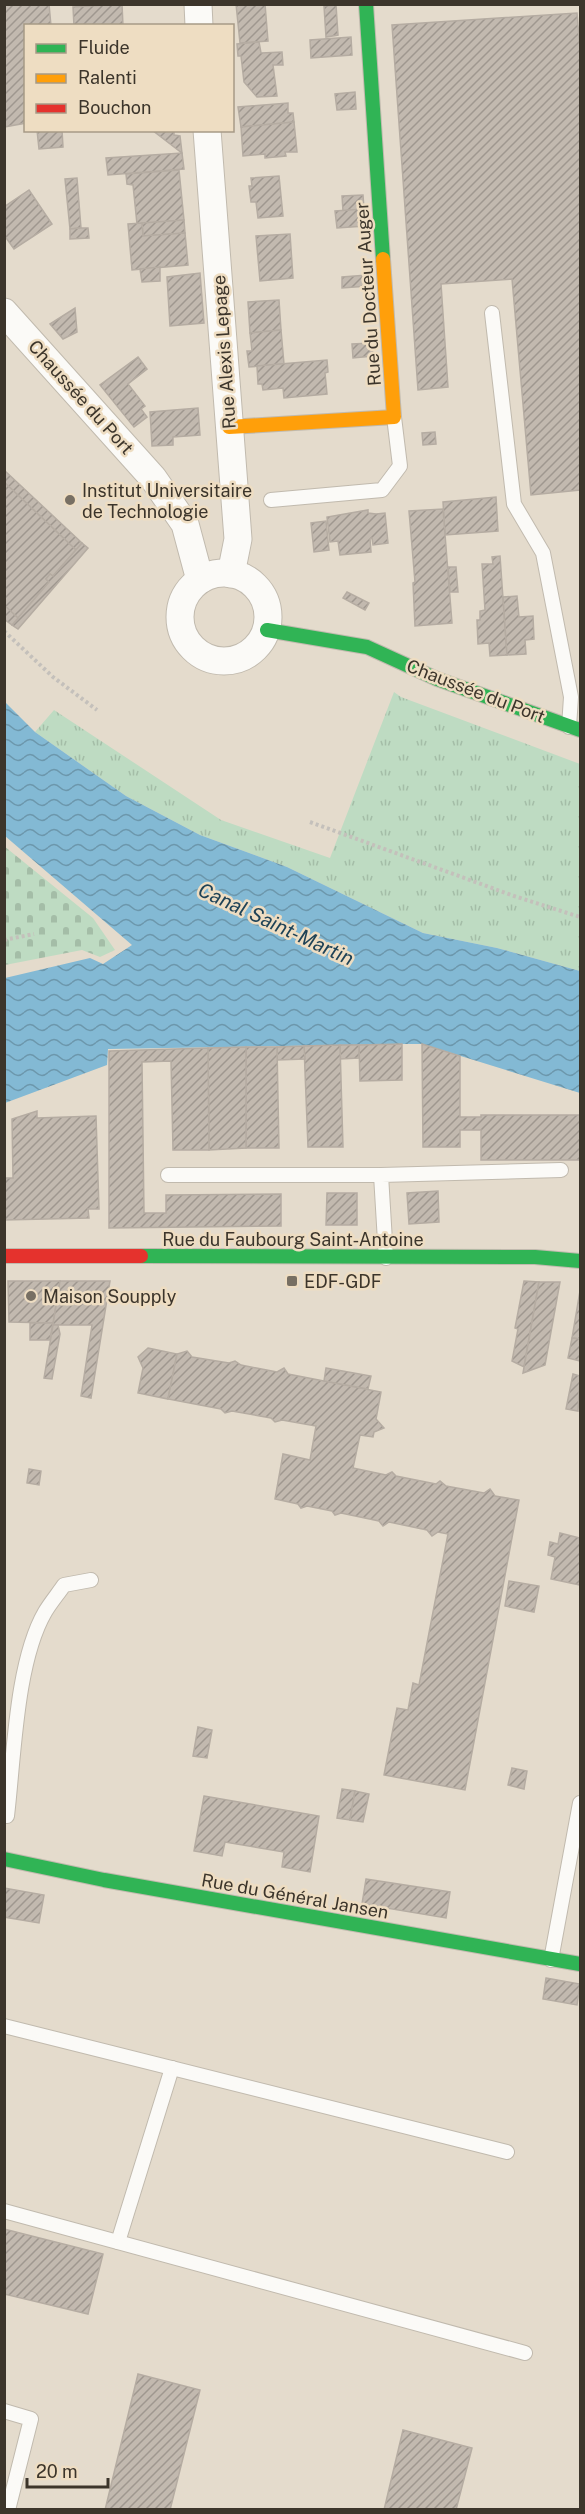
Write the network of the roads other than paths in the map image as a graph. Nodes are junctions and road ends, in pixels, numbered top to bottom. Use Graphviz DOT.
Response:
graph roads {
  1 [pos="198,4"];
  2 [pos="366,4"];
  3 [pos="199,24"];
  4 [pos="207,132"];
  5 [pos="4,312"];
  6 [pos="492,313"];
  7 [pos="394,417"];
  8 [pos="229,427"];
  9 [pos="271,500"];
  10 [pos="231,573"];
  11 [pos="200,580"];
  12 [pos="267,630"];
  13 [pos="575,728"];
  14 [pos="561,1170"];
  15 [pos="168,1175"];
  16 [pos="381,1175"];
  17 [pos="4,1256"];
  18 [pos="386,1258"];
  19 [pos="580,1261"];
  20 [pos="91,1580"];
  21 [pos="580,1803"];
  22 [pos="7,1816"];
  23 [pos="4,1859"];
  24 [pos="551,1960"];
  25 [pos="580,1964"];
  26 [pos="4,2026"];
  27 [pos="172,2068"];
  28 [pos="507,2152"];
  29 [pos="4,2211"];
  30 [pos="118,2242"];
  31 [pos="525,2353"];
  32 [pos="4,2411"];
  33 [pos="8,2510"];
  1 -- 3 [label="street"];
  2 -- 7 [label="street, Rue du Docteur Auger"];
  4 -- 8 [label="street, Rue Alexis Lepage"];
  5 -- 11 [label="street, Chaussée du Port"];
  6 -- 13 [label="lane"];
  7 -- 8 [label="street"];
  7 -- 9 [label="lane"];
  8 -- 10 [label="street, Rue Alexis Lepage"];
  10 -- 11 [label="street"];
  10 -- 12 [label="street"];
  11 -- 12 [label="street"];
  12 -- 13 [label="street, Chaussée du Port"];
  14 -- 16 [label="lane"];
  15 -- 16 [label="lane"];
  16 -- 18 [label="lane"];
  17 -- 18 [label="street, Rue du Faubourg Saint-Antoine"];
  18 -- 19 [label="street, Rue du Faubourg Saint-Antoine"];
  20 -- 22 [label="lane"];
  21 -- 24 [label="lane"];
  23 -- 24 [label="street, Rue du Général Jansen"];
  24 -- 25 [label="street, Rue du Général Jansen"];
  26 -- 27 [label="lane"];
  27 -- 28 [label="lane"];
  27 -- 30 [label="lane"];
  29 -- 30 [label="lane"];
  30 -- 31 [label="lane"];
  32 -- 33 [label="lane"];
}
